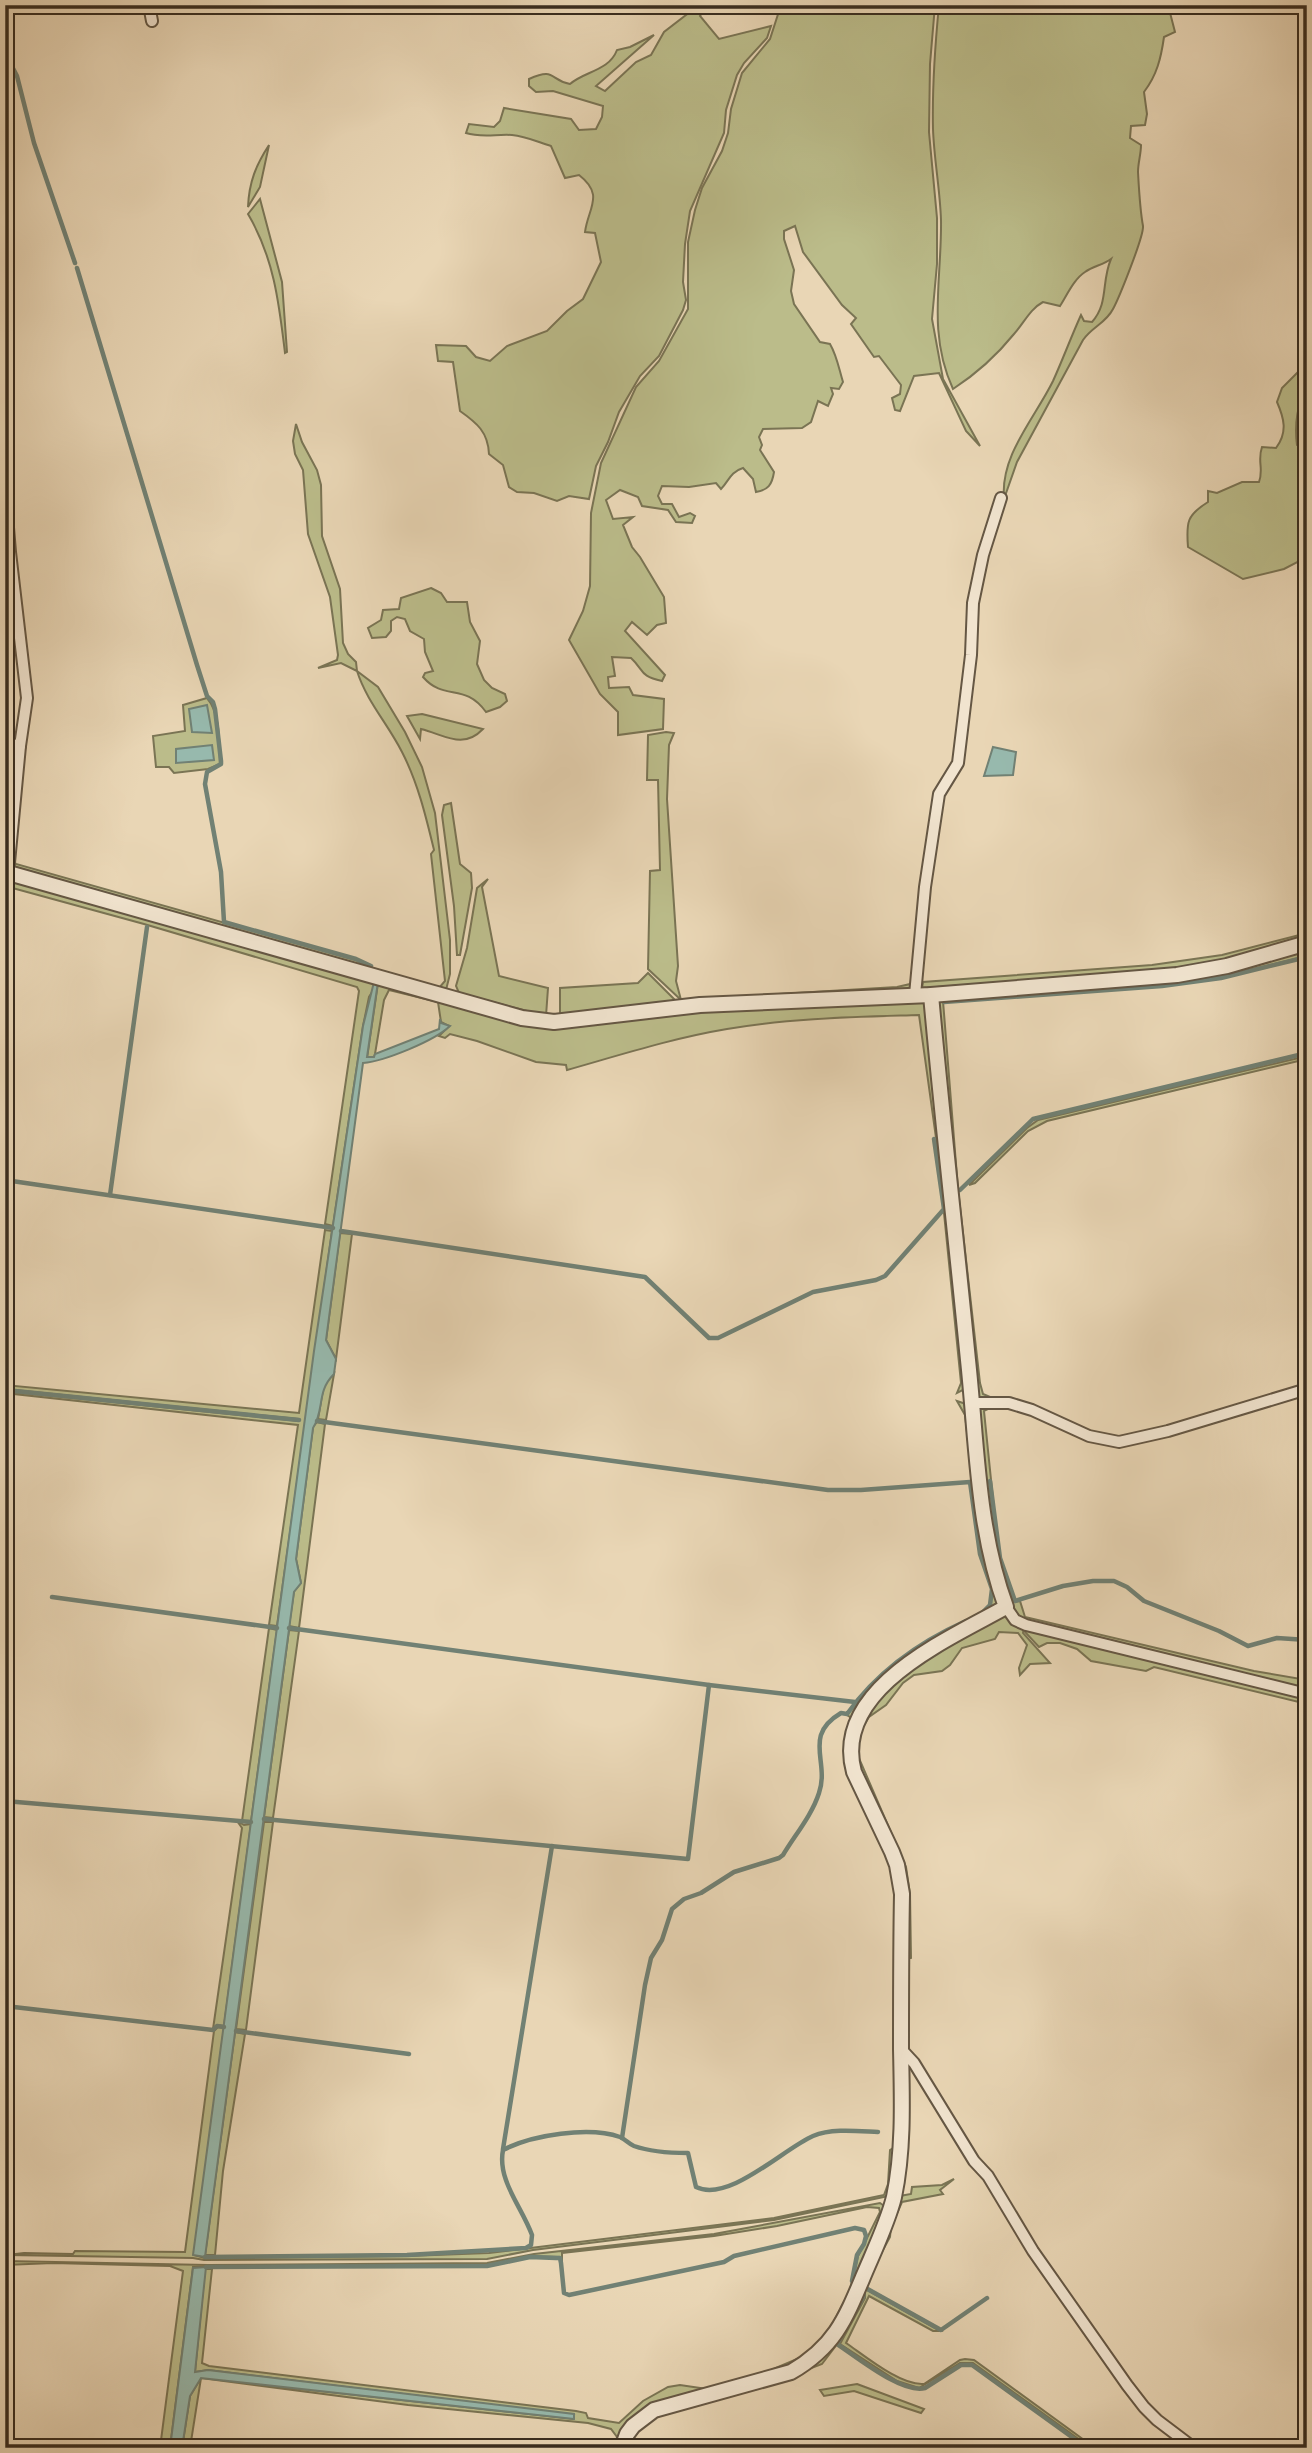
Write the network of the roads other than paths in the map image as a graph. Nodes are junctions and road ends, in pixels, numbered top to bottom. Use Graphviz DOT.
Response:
graph roads {
  1 [pos="149,5"];
  2 [pos="152,21"];
  3 [pos="5,491"];
  4 [pos="1001,498"];
  5 [pos="5,742"];
  6 [pos="20,746"];
  7 [pos="7,872"];
  8 [pos="1307,943"];
  9 [pos="915,995"];
  10 [pos="931,995"];
  11 [pos="1307,1389"];
  12 [pos="972,1403"];
  13 [pos="1006,1607"];
  14 [pos="1307,1694"];
  15 [pos="901,2049"];
  16 [pos="622,2448"];
  17 [pos="1194,2448"];
  1 -- 2 [label="street"];
  3 -- 6 [label="street"];
  4 -- 9 [label="street"];
  5 -- 6 [label="street"];
  6 -- 7 [label="street"];
  7 -- 9 [label="street"];
  8 -- 10 [label="street"];
  9 -- 10 [label="street"];
  10 -- 12 [label="street"];
  11 -- 12 [label="street"];
  12 -- 13 [label="street"];
  13 -- 14 [label="street"];
  13 -- 15 [label="street"];
  15 -- 16 [label="street"];
  15 -- 17 [label="street"];
}
